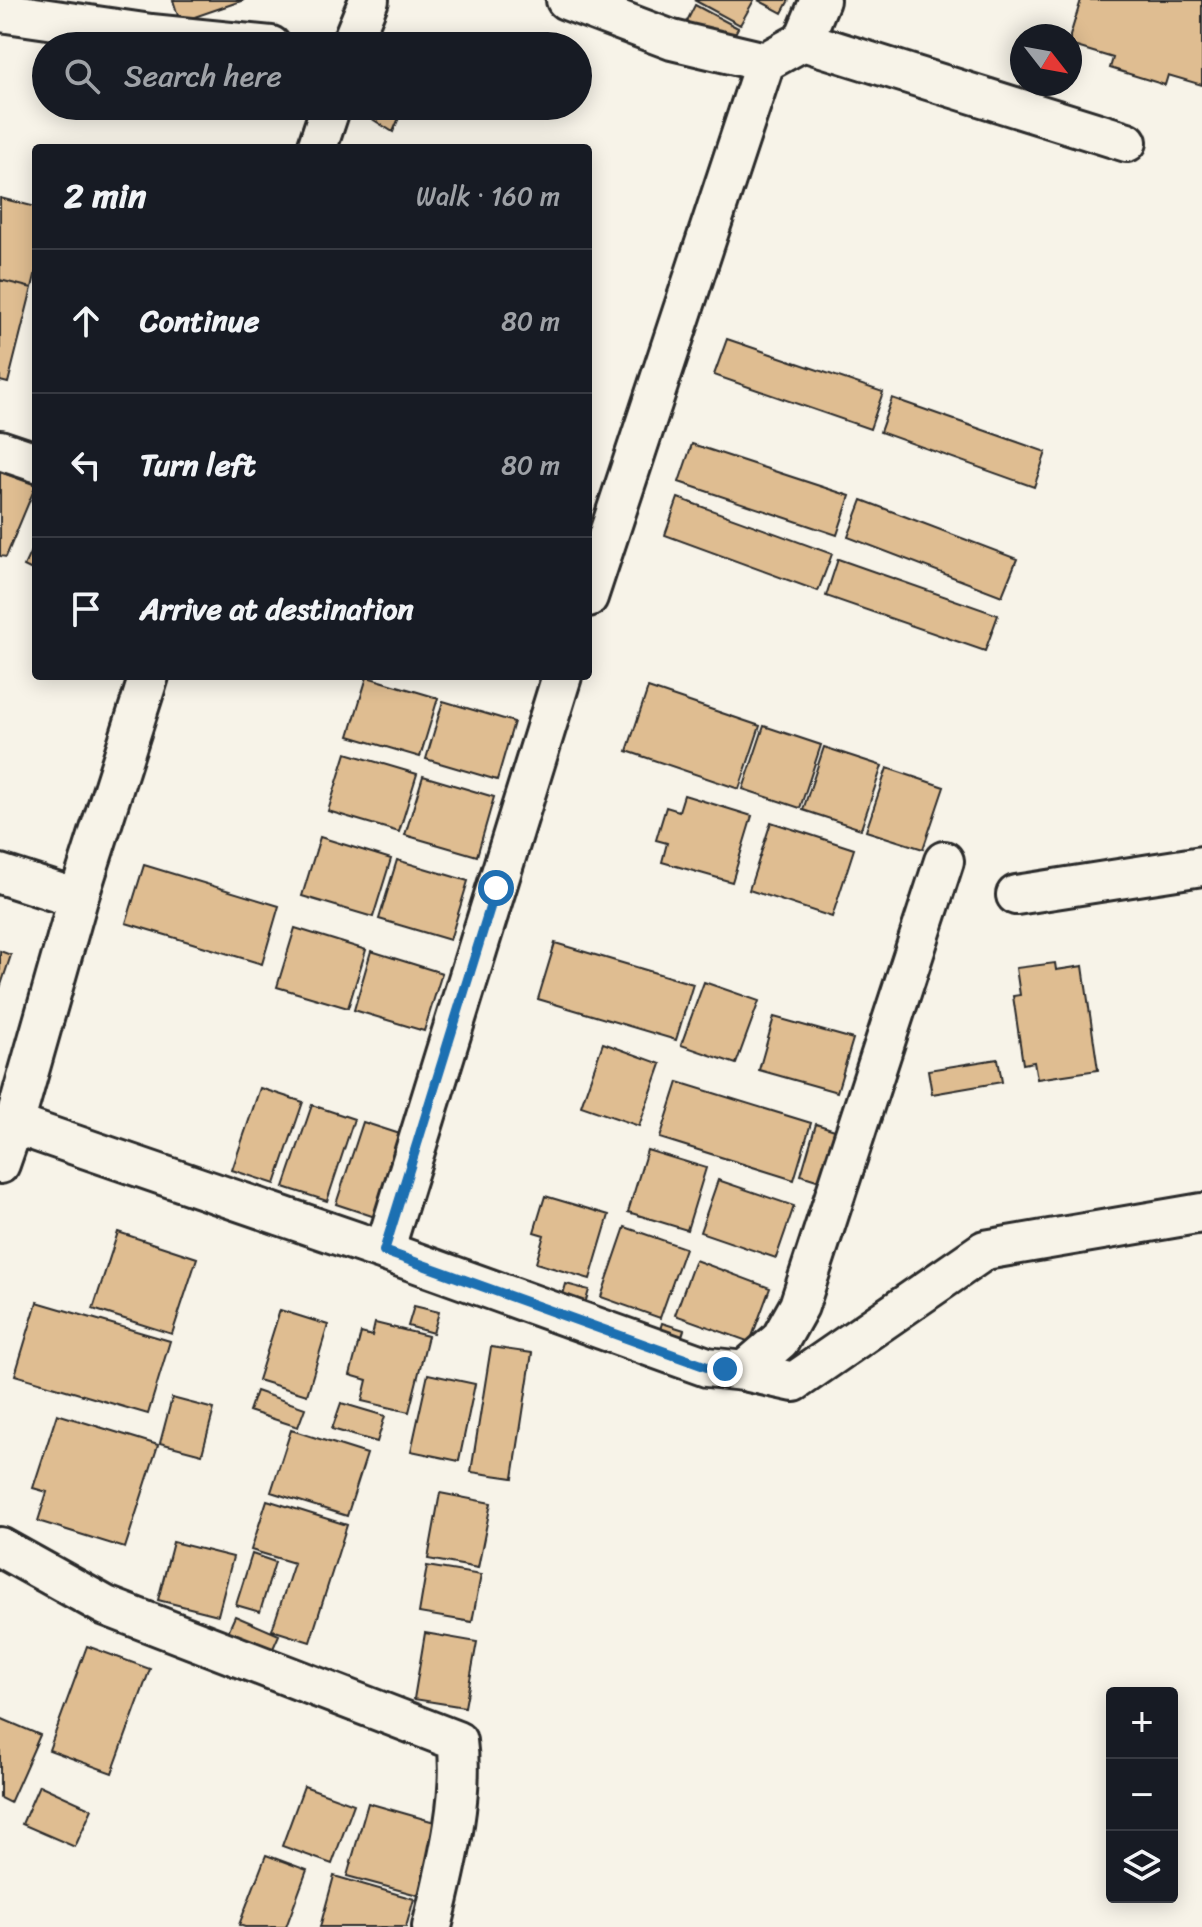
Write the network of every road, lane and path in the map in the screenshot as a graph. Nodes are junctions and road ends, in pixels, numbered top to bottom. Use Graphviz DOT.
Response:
graph roads {
  1 [pos="369,0"];
  2 [pos="566,0"];
  3 [pos="820,0"];
  4 [pos="0,12"];
  5 [pos="137,32"];
  6 [pos="356,32"];
  7 [pos="803,41"];
  8 [pos="765,62"];
  9 [pos="326,120"];
  10 [pos="1127,142"];
  11 [pos="318,144"];
  12 [pos="0,450"];
  13 [pos="32,461"];
  14 [pos="592,585"];
  15 [pos="148,680"];
  16 [pos="561,680"];
  17 [pos="944,861"];
  18 [pos="1202,866"];
  19 [pos="0,874"];
  20 [pos="1016,895"];
  21 [pos="78,899"];
  22 [pos="14,1124"];
  23 [pos="0,1164"];
  24 [pos="1202,1213"];
  25 [pos="384,1251"];
  26 [pos="744,1371"];
  27 [pos="0,1547"];
  28 [pos="432,1927"];
  1 -- 6 [label="street"];
  2 -- 8 [label="street"];
  3 -- 7 [label="street"];
  4 -- 5 [label="street"];
  7 -- 8 [label="street"];
  7 -- 10 [label="street"];
  8 -- 14 [label="street"];
  9 -- 11 [label="street"];
  12 -- 13 [label="street"];
  15 -- 21 [label="street"];
  16 -- 25 [label="street"];
  17 -- 26 [label="street"];
  18 -- 20 [label="street"];
  19 -- 21 [label="street"];
  21 -- 22 [label="street"];
  22 -- 23 [label="street"];
  22 -- 25 [label="street"];
  24 -- 26 [label="street"];
  25 -- 26 [label="street"];
  27 -- 28 [label="street"];
}
